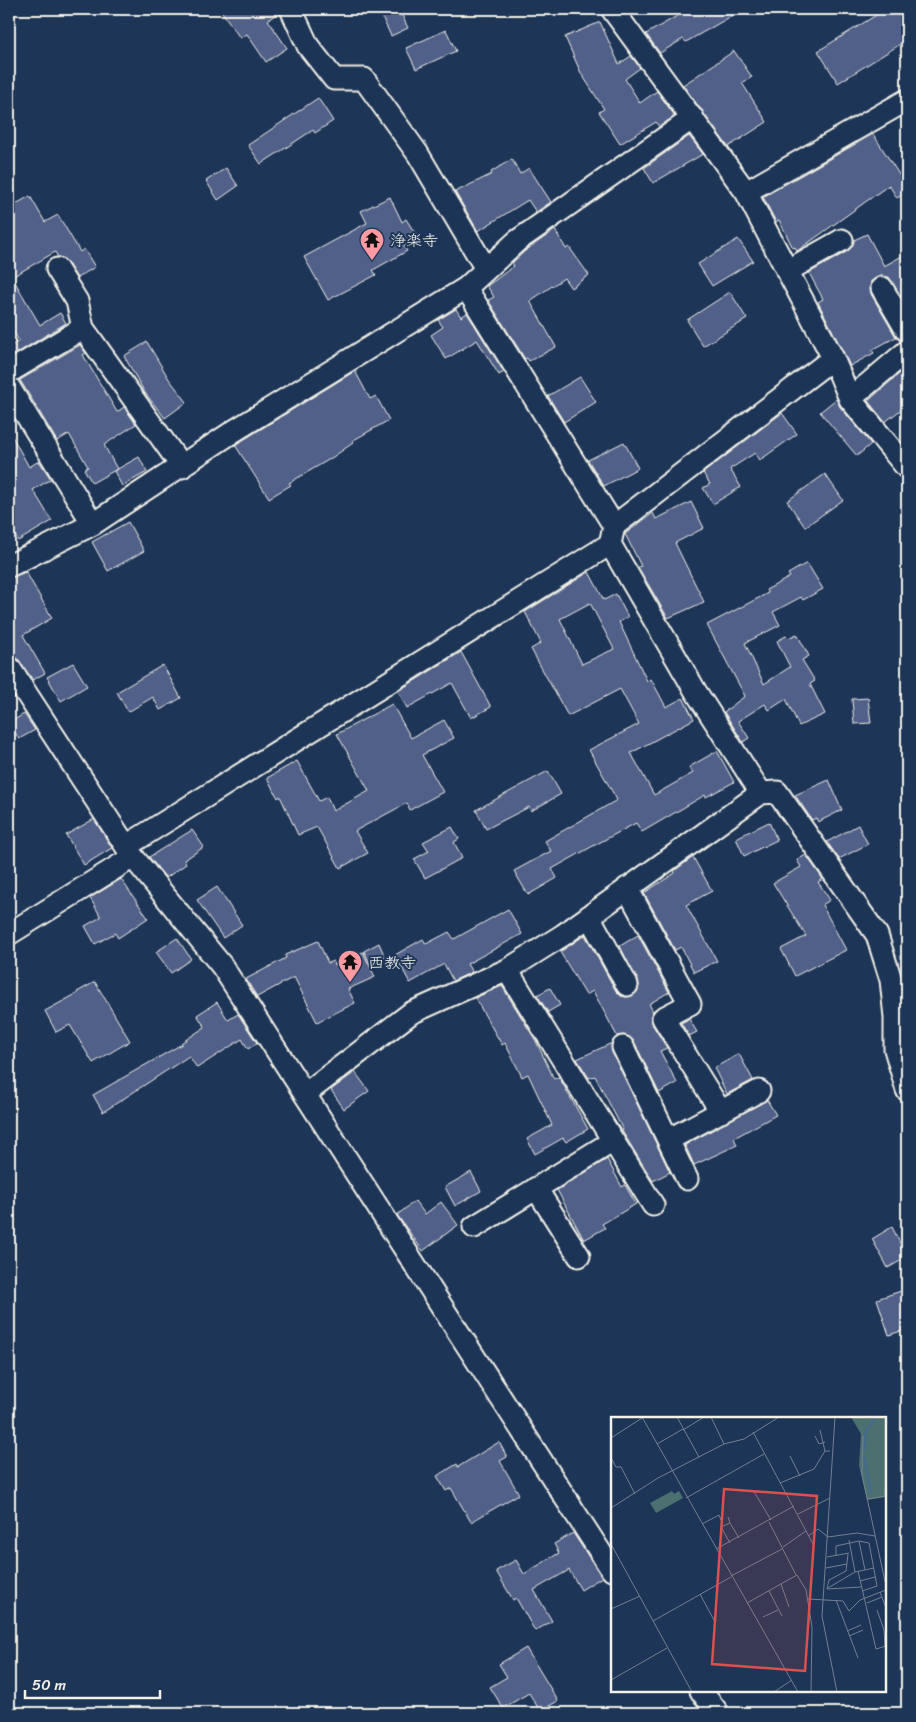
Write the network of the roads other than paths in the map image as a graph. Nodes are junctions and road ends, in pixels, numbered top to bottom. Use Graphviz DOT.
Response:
graph roads {
  1 [pos="291,9"];
  2 [pos="612,9"];
  3 [pos="907,100"];
  4 [pos="693,118"];
  5 [pos="746,192"];
  6 [pos="842,240"];
  7 [pos="57,269"];
  8 [pos="486,269"];
  9 [pos="787,271"];
  10 [pos="466,288"];
  11 [pos="882,288"];
  12 [pos="83,328"];
  13 [pos="907,331"];
  14 [pos="907,351"];
  15 [pos="833,358"];
  16 [pos="9,372"];
  17 [pos="9,387"];
  18 [pos="850,399"];
  19 [pos="182,467"];
  20 [pos="907,468"];
  21 [pos="93,524"];
  22 [pos="612,535"];
  23 [pos="9,566"];
  24 [pos="9,667"];
  25 [pos="762,793"];
  26 [pos="131,851"];
  27 [pos="627,888"];
  28 [pos="589,916"];
  29 [pos="9,934"];
  30 [pos="507,970"];
  31 [pos="627,985"];
  32 [pos="901,1017"];
  33 [pos="622,1047"];
  34 [pos="759,1090"];
  35 [pos="907,1090"];
  36 [pos="305,1094"];
  37 [pos="721,1112"];
  38 [pos="668,1140"];
  39 [pos="613,1141"];
  40 [pos="687,1179"];
  41 [pos="536,1188"];
  42 [pos="653,1205"];
  43 [pos="474,1227"];
  44 [pos="579,1256"];
  45 [pos="611,1568"];
  46 [pos="702,1692"];
  47 [pos="718,1713"];
  1 -- 8 [label="street"];
  2 -- 4 [label="street"];
  3 -- 5 [label="street"];
  4 -- 5 [label="street"];
  4 -- 8 [label="street"];
  5 -- 9 [label="street"];
  6 -- 9 [label="street"];
  7 -- 12 [label="street"];
  8 -- 10 [label="street"];
  9 -- 15 [label="street"];
  10 -- 19 [label="street"];
  10 -- 22 [label="street"];
  11 -- 13 [label="street"];
  12 -- 16 [label="street"];
  12 -- 19 [label="street"];
  14 -- 18 [label="street"];
  15 -- 18 [label="street"];
  15 -- 22 [label="street"];
  17 -- 21 [label="street"];
  18 -- 20 [label="street"];
  19 -- 21 [label="street"];
  21 -- 23 [label="street"];
  22 -- 25 [label="street"];
  22 -- 26 [label="street"];
  24 -- 26 [label="street"];
  25 -- 27 [label="street"];
  25 -- 32 [label="street"];
  26 -- 29 [label="street"];
  26 -- 36 [label="street"];
  27 -- 28 [label="street"];
  27 -- 37 [label="street"];
  28 -- 30 [label="street"];
  28 -- 31 [label="street"];
  30 -- 36 [label="street"];
  30 -- 39 [label="street"];
  32 -- 35 [label="street"];
  33 -- 38 [label="street"];
  34 -- 37 [label="street"];
  36 -- 45 [label="street"];
  37 -- 38 [label="street"];
  38 -- 40 [label="street"];
  39 -- 41 [label="street"];
  39 -- 42 [label="street"];
  41 -- 43 [label="street"];
  41 -- 44 [label="street"];
  46 -- 47 [label="street"];
}
